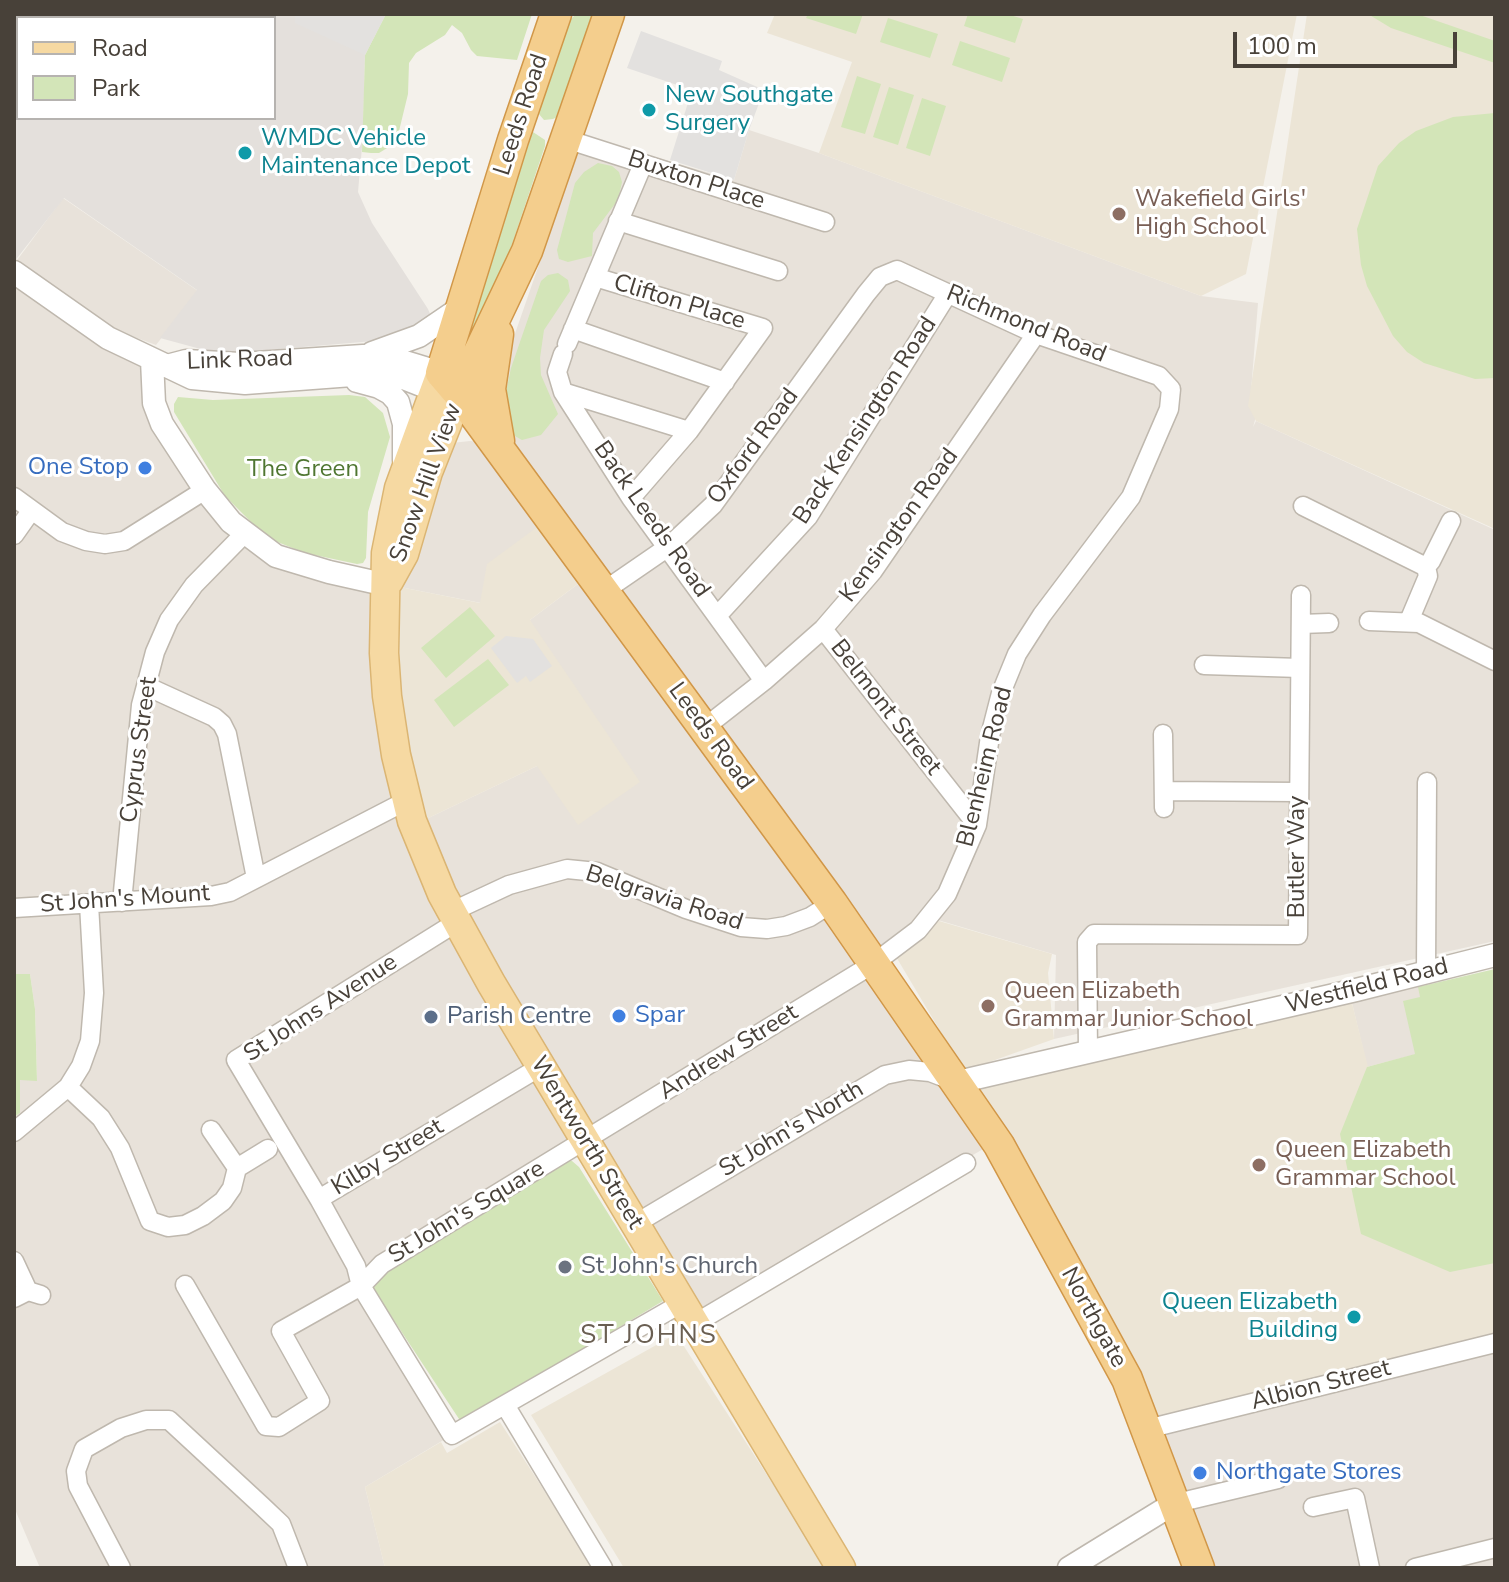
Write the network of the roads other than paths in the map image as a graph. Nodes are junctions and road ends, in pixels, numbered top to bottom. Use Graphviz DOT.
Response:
graph roads {
  1 [pos="556,14"];
  2 [pos="609,14"];
  3 [pos="523,109"];
  4 [pos="566,139"];
  5 [pos="643,164"];
  6 [pos="618,221"];
  7 [pos="825,222"];
  8 [pos="778,271"];
  9 [pos="14,272"];
  10 [pos="595,277"];
  11 [pos="880,277"];
  12 [pos="947,295"];
  13 [pos="504,305"];
  14 [pos="463,306"];
  15 [pos="1036,334"];
  16 [pos="568,342"];
  17 [pos="363,356"];
  18 [pos="159,363"];
  19 [pos="329,377"];
  20 [pos="725,382"];
  21 [pos="445,385"];
  22 [pos="1171,389"];
  23 [pos="563,392"];
  24 [pos="689,431"];
  25 [pos="502,453"];
  26 [pos="403,477"];
  27 [pos="205,490"];
  28 [pos="14,497"];
  29 [pos="631,498"];
  30 [pos="1303,506"];
  31 [pos="31,511"];
  32 [pos="1451,521"];
  33 [pos="244,534"];
  34 [pos="14,535"];
  35 [pos="668,547"];
  36 [pos="1426,567"];
  37 [pos="387,585"];
  38 [pos="604,591"];
  39 [pos="1301,595"];
  40 [pos="718,615"];
  41 [pos="1369,621"];
  42 [pos="1409,621"];
  43 [pos="1329,623"];
  44 [pos="1301,624"];
  45 [pos="823,629"];
  46 [pos="1495,661"];
  47 [pos="1204,665"];
  48 [pos="1300,668"];
  49 [pos="764,681"];
  50 [pos="146,686"];
  51 [pos="704,728"];
  52 [pos="1163,734"];
  53 [pos="1427,782"];
  54 [pos="1298,792"];
  55 [pos="406,801"];
  56 [pos="977,825"];
  57 [pos="256,878"];
  58 [pos="122,902"];
  59 [pos="832,903"];
  60 [pos="89,904"];
  61 [pos="14,908"];
  62 [pos="454,917"];
  63 [pos="1495,955"];
  64 [pos="873,964"];
  65 [pos="1426,973"];
  66 [pos="1088,1053"];
  67 [pos="540,1067"];
  68 [pos="958,1082"];
  69 [pos="68,1087"];
  70 [pos="211,1130"];
  71 [pos="14,1132"];
  72 [pos="585,1142"];
  73 [pos="268,1149"];
  74 [pos="966,1163"];
  75 [pos="237,1168"];
  76 [pos="319,1199"];
  77 [pos="635,1224"];
  78 [pos="14,1261"];
  79 [pos="185,1285"];
  80 [pos="361,1286"];
  81 [pos="28,1295"];
  82 [pos="688,1313"];
  83 [pos="1495,1343"];
  84 [pos="505,1405"];
  85 [pos="1147,1429"];
  86 [pos="1278,1479"];
  87 [pos="1173,1504"];
  88 [pos="1313,1507"];
  89 [pos="1495,1548"];
  90 [pos="121,1568"];
  91 [pos="298,1568"];
  92 [pos="603,1568"];
  93 [pos="841,1568"];
  94 [pos="1069,1568"];
  95 [pos="1199,1568"];
  96 [pos="1370,1568"];
  97 [pos="1415,1568"];
  1 -- 3 [label="highway, Leeds Road"];
  2 -- 4 [label="highway, Leeds Road"];
  3 -- 4 [label="highway"];
  3 -- 14 [label="highway, Leeds Road"];
  4 -- 5 [label="street, Buxton Place"];
  4 -- 13 [label="highway, Leeds Road"];
  5 -- 6 [label="street"];
  5 -- 7 [label="street, Buxton Place"];
  6 -- 8 [label="street"];
  6 -- 10 [label="street"];
  9 -- 18 [label="street"];
  10 -- 16 [label="street"];
  10 -- 20 [label="street, Clifton Place"];
  11 -- 12 [label="street, Richmond Road"];
  11 -- 35 [label="street, Oxford Road"];
  12 -- 15 [label="street, Richmond Road"];
  12 -- 40 [label="street, Back Kensington Road"];
  13 -- 21 [label="highway, Leeds Road"];
  13 -- 25 [label="highway"];
  14 -- 17 [label="street"];
  14 -- 21 [label="highway, Leeds Road"];
  15 -- 22 [label="street, Richmond Road"];
  15 -- 45 [label="street, Kensington Road"];
  16 -- 20 [label="street"];
  16 -- 23 [label="street"];
  17 -- 18 [label="street, Link Road"];
  17 -- 21 [label="street, Link Road"];
  18 -- 19 [label="street, Link Road"];
  18 -- 27 [label="street"];
  19 -- 21 [label="street, Link Road"];
  19 -- 26 [label="street"];
  20 -- 24 [label="street"];
  21 -- 25 [label="highway, Leeds Road"];
  21 -- 26 [label="main road, Snow Hill View"];
  21 -- 37 [label="main road, Snow Hill View"];
  22 -- 56 [label="street, Blenheim Road"];
  23 -- 24 [label="street"];
  23 -- 29 [label="street, Back Leeds Road"];
  24 -- 29 [label="street"];
  25 -- 38 [label="highway, Leeds Road"];
  26 -- 37 [label="main road, Snow Hill View"];
  27 -- 31 [label="street"];
  27 -- 33 [label="street"];
  28 -- 31 [label="street"];
  29 -- 35 [label="street, Back Leeds Road"];
  30 -- 36 [label="street"];
  31 -- 34 [label="street"];
  32 -- 36 [label="street"];
  33 -- 37 [label="street"];
  33 -- 50 [label="street, Cyprus Street"];
  35 -- 38 [label="street, Oxford Road"];
  35 -- 40 [label="street, Back Leeds Road"];
  36 -- 42 [label="street"];
  37 -- 55 [label="main road, Wentworth Street"];
  38 -- 51 [label="highway, Leeds Road"];
  39 -- 44 [label="street, Butler Way"];
  40 -- 49 [label="street, Back Leeds Road"];
  41 -- 42 [label="street"];
  42 -- 46 [label="street"];
  43 -- 44 [label="street"];
  44 -- 48 [label="street, Butler Way"];
  45 -- 49 [label="street, Kensington Road"];
  45 -- 56 [label="street, Belmont Street"];
  47 -- 48 [label="street"];
  48 -- 54 [label="street, Butler Way"];
  49 -- 51 [label="street, Kensington Road"];
  50 -- 57 [label="street"];
  50 -- 58 [label="street, Cyprus Street"];
  51 -- 59 [label="highway, Leeds Road"];
  52 -- 54 [label="street"];
  53 -- 65 [label="street"];
  54 -- 66 [label="street, Butler Way"];
  55 -- 57 [label="street, St John's Mount"];
  55 -- 62 [label="main road, Wentworth Street"];
  56 -- 64 [label="street, Blenheim Road"];
  57 -- 58 [label="street, St John's Mount"];
  58 -- 60 [label="street, St John's Mount"];
  59 -- 62 [label="street, Belgravia Road"];
  59 -- 64 [label="highway, Leeds Road"];
  60 -- 61 [label="street, St John's Mount"];
  60 -- 69 [label="street"];
  62 -- 67 [label="main road, Wentworth Street"];
  62 -- 76 [label="street, St Johns Avenue"];
  63 -- 65 [label="street, Westfield Road"];
  64 -- 68 [label="highway, Leeds Road"];
  64 -- 72 [label="street, Andrew Street"];
  65 -- 66 [label="street, Westfield Road"];
  66 -- 68 [label="street, Westfield Road"];
  67 -- 72 [label="main road, Wentworth Street"];
  67 -- 76 [label="street, Kilby Street"];
  68 -- 77 [label="street, St John's North"];
  68 -- 85 [label="highway, Northgate"];
  69 -- 71 [label="street"];
  69 -- 75 [label="street"];
  70 -- 75 [label="street"];
  72 -- 77 [label="main road, Wentworth Street"];
  72 -- 80 [label="street, St John's Square"];
  73 -- 75 [label="street"];
  74 -- 82 [label="street"];
  76 -- 80 [label="street, Kilby Street"];
  77 -- 82 [label="main road, Wentworth Street"];
  78 -- 81 [label="street"];
  79 -- 80 [label="street, St John's Square"];
  80 -- 84 [label="street"];
  82 -- 84 [label="street"];
  82 -- 93 [label="main road, Wentworth Street"];
  83 -- 85 [label="street, Albion Street"];
  84 -- 92 [label="street"];
  85 -- 87 [label="highway, Northgate"];
  86 -- 87 [label="street"];
  87 -- 94 [label="street"];
  87 -- 95 [label="highway, Northgate"];
  88 -- 96 [label="street"];
  89 -- 97 [label="street"];
  90 -- 91 [label="street"];
}
